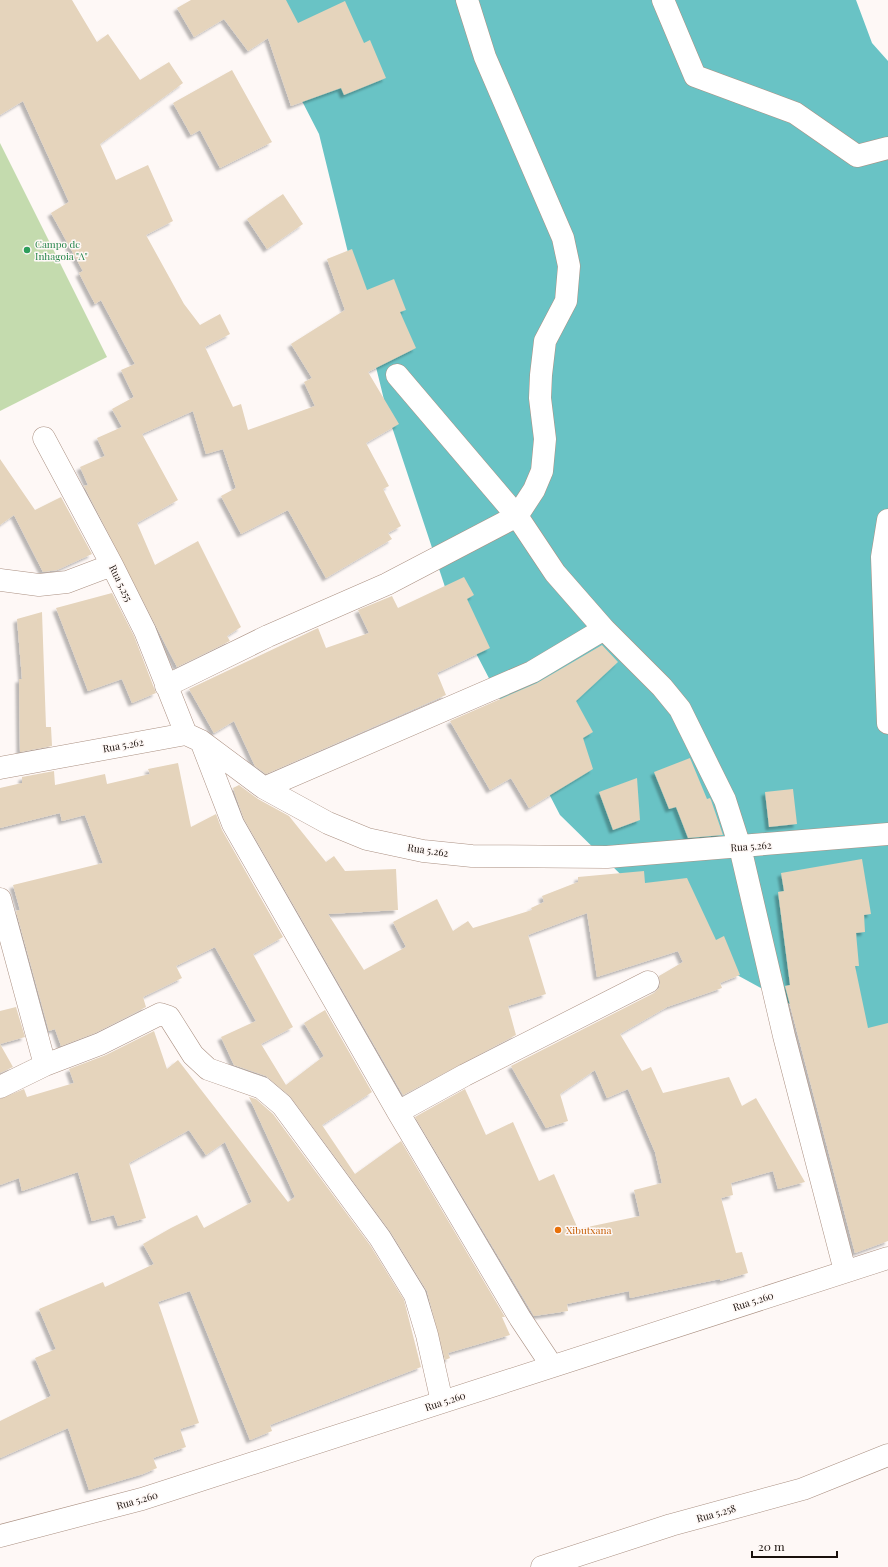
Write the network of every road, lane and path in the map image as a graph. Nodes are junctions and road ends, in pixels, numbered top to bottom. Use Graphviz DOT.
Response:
graph roads {
  1 [pos="467,0"];
  2 [pos="664,0"];
  3 [pos="888,148"];
  4 [pos="397,375"];
  5 [pos="44,438"];
  6 [pos="517,516"];
  7 [pos="888,520"];
  8 [pos="112,565"];
  9 [pos="0,580"];
  10 [pos="604,629"];
  11 [pos="166,686"];
  12 [pos="888,723"];
  13 [pos="194,737"];
  14 [pos="0,768"];
  15 [pos="264,788"];
  16 [pos="888,834"];
  17 [pos="740,847"];
  18 [pos="0,899"];
  19 [pos="648,982"];
  20 [pos="44,1065"];
  21 [pos="0,1087"];
  22 [pos="398,1112"];
  23 [pos="888,1258"];
  24 [pos="845,1270"];
  25 [pos="552,1366"];
  26 [pos="442,1402"];
  27 [pos="888,1455"];
  28 [pos="0,1536"];
  29 [pos="542,1567"];
  1 -- 6 [label="street"];
  2 -- 3 [label="street"];
  4 -- 6 [label="street"];
  5 -- 8 [label="street, Rua 5.255"];
  6 -- 10 [label="street"];
  6 -- 11 [label="street"];
  7 -- 12 [label="street"];
  8 -- 9 [label="street"];
  8 -- 11 [label="street, Rua 5.255"];
  10 -- 15 [label="street"];
  10 -- 17 [label="street"];
  11 -- 13 [label="street, Rua 5.255"];
  13 -- 14 [label="street, Rua 5.262"];
  13 -- 15 [label="street, Rua 5.262"];
  13 -- 22 [label="street, Rua 5.255"];
  15 -- 17 [label="street, Rua 5.262"];
  16 -- 17 [label="street, Rua 5.262"];
  17 -- 24 [label="street"];
  18 -- 20 [label="street"];
  19 -- 22 [label="street"];
  20 -- 21 [label="street"];
  20 -- 26 [label="street"];
  22 -- 25 [label="street, Rua 5.255"];
  23 -- 24 [label="street, Rua 5.260"];
  24 -- 25 [label="street, Rua 5.260"];
  25 -- 26 [label="street, Rua 5.260"];
  26 -- 28 [label="street, Rua 5.260"];
  27 -- 29 [label="street, Rua 5.258"];
}
